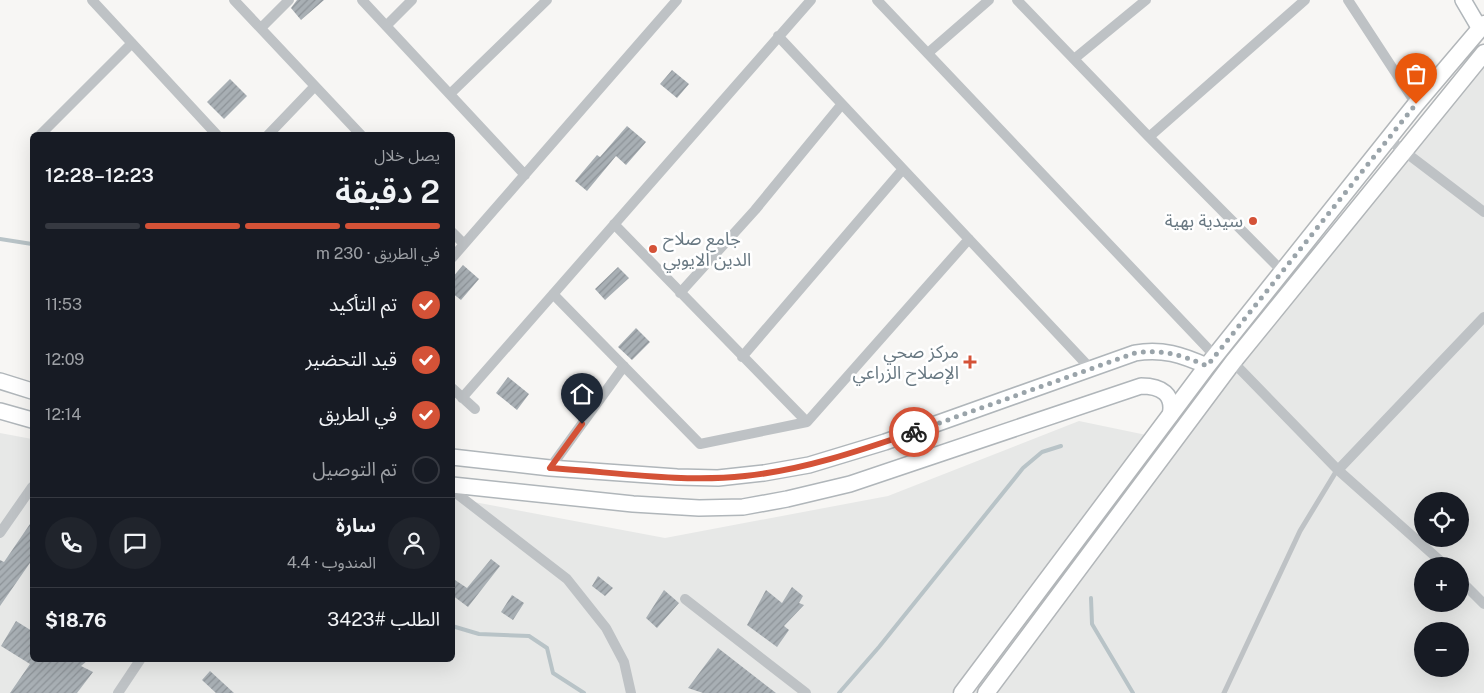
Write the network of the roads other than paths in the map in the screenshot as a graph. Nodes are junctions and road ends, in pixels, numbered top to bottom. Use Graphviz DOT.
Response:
graph roads {
  1 [pos="92,0"];
  2 [pos="234,0"];
  3 [pos="289,0"];
  4 [pos="362,0"];
  5 [pos="412,0"];
  6 [pos="547,0"];
  7 [pos="677,0"];
  8 [pos="811,0"];
  9 [pos="877,0"];
  10 [pos="989,0"];
  11 [pos="1017,0"];
  12 [pos="1146,0"];
  13 [pos="1305,0"];
  14 [pos="1348,0"];
  15 [pos="1463,0"];
  16 [pos="386,26"];
  17 [pos="1482,26"];
  18 [pos="261,28"];
  19 [pos="778,36"];
  20 [pos="132,43"];
  21 [pos="928,53"];
  22 [pos="1484,53"];
  23 [pos="1074,59"];
  24 [pos="315,86"];
  25 [pos="451,94"];
  26 [pos="842,104"];
  27 [pos="1416,104"];
  28 [pos="43,132"];
  29 [pos="214,132"];
  30 [pos="271,132"];
  31 [pos="358,132"];
  32 [pos="1148,138"];
  33 [pos="1388,139"];
  34 [pos="1403,153"];
  35 [pos="903,170"];
  36 [pos="525,175"];
  37 [pos="1484,212"];
  38 [pos="614,224"];
  39 [pos="455,235"];
  40 [pos="969,239"];
  41 [pos="464,244"];
  42 [pos="455,254"];
  43 [pos="1282,271"];
  44 [pos="680,293"];
  45 [pos="553,294"];
  46 [pos="1484,317"];
  47 [pos="742,357"];
  48 [pos="1211,361"];
  49 [pos="1234,362"];
  50 [pos="624,366"];
  51 [pos="1090,368"];
  52 [pos="0,381"];
  53 [pos="30,390"];
  54 [pos="455,391"];
  55 [pos="462,398"];
  56 [pos="475,409"];
  57 [pos="0,411"];
  58 [pos="1170,416"];
  59 [pos="30,419"];
  60 [pos="807,422"];
  61 [pos="455,457"];
  62 [pos="550,468"];
  63 [pos="1338,470"];
  64 [pos="455,486"];
  65 [pos="30,490"];
  66 [pos="455,492"];
  67 [pos="0,533"];
  68 [pos="1436,557"];
  69 [pos="1469,589"];
  70 [pos="1484,589"];
  71 [pos="1476,596"];
  72 [pos="685,599"];
  73 [pos="1484,604"];
  74 [pos="139,662"];
  75 [pos="118,693"];
  76 [pos="631,693"];
  77 [pos="806,693"];
  78 [pos="962,693"];
  79 [pos="986,693"];
  80 [pos="1224,693"];
  1 -- 20 [label="street"];
  2 -- 18 [label="street"];
  3 -- 18 [label="street"];
  4 -- 16 [label="street"];
  5 -- 16 [label="street"];
  6 -- 25 [label="street"];
  7 -- 36 [label="street"];
  8 -- 19 [label="street"];
  9 -- 21 [label="street"];
  10 -- 21 [label="street"];
  11 -- 23 [label="street"];
  12 -- 23 [label="street"];
  13 -- 32 [label="street"];
  14 -- 27 [label="street"];
  15 -- 17 [label="street"];
  16 -- 25 [label="street"];
  17 -- 27 [label="main road"];
  18 -- 24 [label="street"];
  19 -- 26 [label="street"];
  19 -- 38 [label="street"];
  20 -- 28 [label="street"];
  20 -- 29 [label="street"];
  21 -- 48 [label="street"];
  22 -- 34 [label="main road"];
  23 -- 32 [label="street"];
  24 -- 30 [label="street"];
  24 -- 31 [label="street"];
  25 -- 36 [label="street"];
  26 -- 35 [label="street"];
  26 -- 44 [label="street"];
  27 -- 33 [label="main road"];
  32 -- 43 [label="street"];
  33 -- 34 [label="street"];
  33 -- 43 [label="main road"];
  34 -- 37 [label="street"];
  34 -- 49 [label="main road"];
  35 -- 40 [label="street"];
  35 -- 47 [label="street"];
  36 -- 41 [label="street"];
  38 -- 44 [label="street"];
  38 -- 45 [label="street"];
  39 -- 41 [label="street"];
  40 -- 51 [label="street"];
  40 -- 60 [label="street"];
  41 -- 42 [label="street"];
  43 -- 48 [label="main road"];
  44 -- 47 [label="street"];
  45 -- 50 [label="street"];
  45 -- 55 [label="street"];
  46 -- 63 [label="street"];
  47 -- 60 [label="street"];
  48 -- 51 [label="street"];
  48 -- 58 [label="main road"];
  49 -- 63 [label="street"];
  49 -- 79 [label="main road"];
  50 -- 60 [label="street"];
  50 -- 62 [label="street"];
  51 -- 62 [label="street"];
  52 -- 53 [label="street"];
  54 -- 55 [label="street"];
  55 -- 56 [label="street"];
  57 -- 59 [label="street"];
  58 -- 64 [label="street"];
  58 -- 78 [label="main road"];
  61 -- 62 [label="street"];
  63 -- 68 [label="street"];
  63 -- 80 [label="lane"];
  65 -- 67 [label="street"];
  66 -- 76 [label="street"];
  69 -- 71 [label="street"];
  70 -- 71 [label="street"];
  71 -- 73 [label="street"];
  72 -- 77 [label="street"];
  74 -- 75 [label="street"];
}
